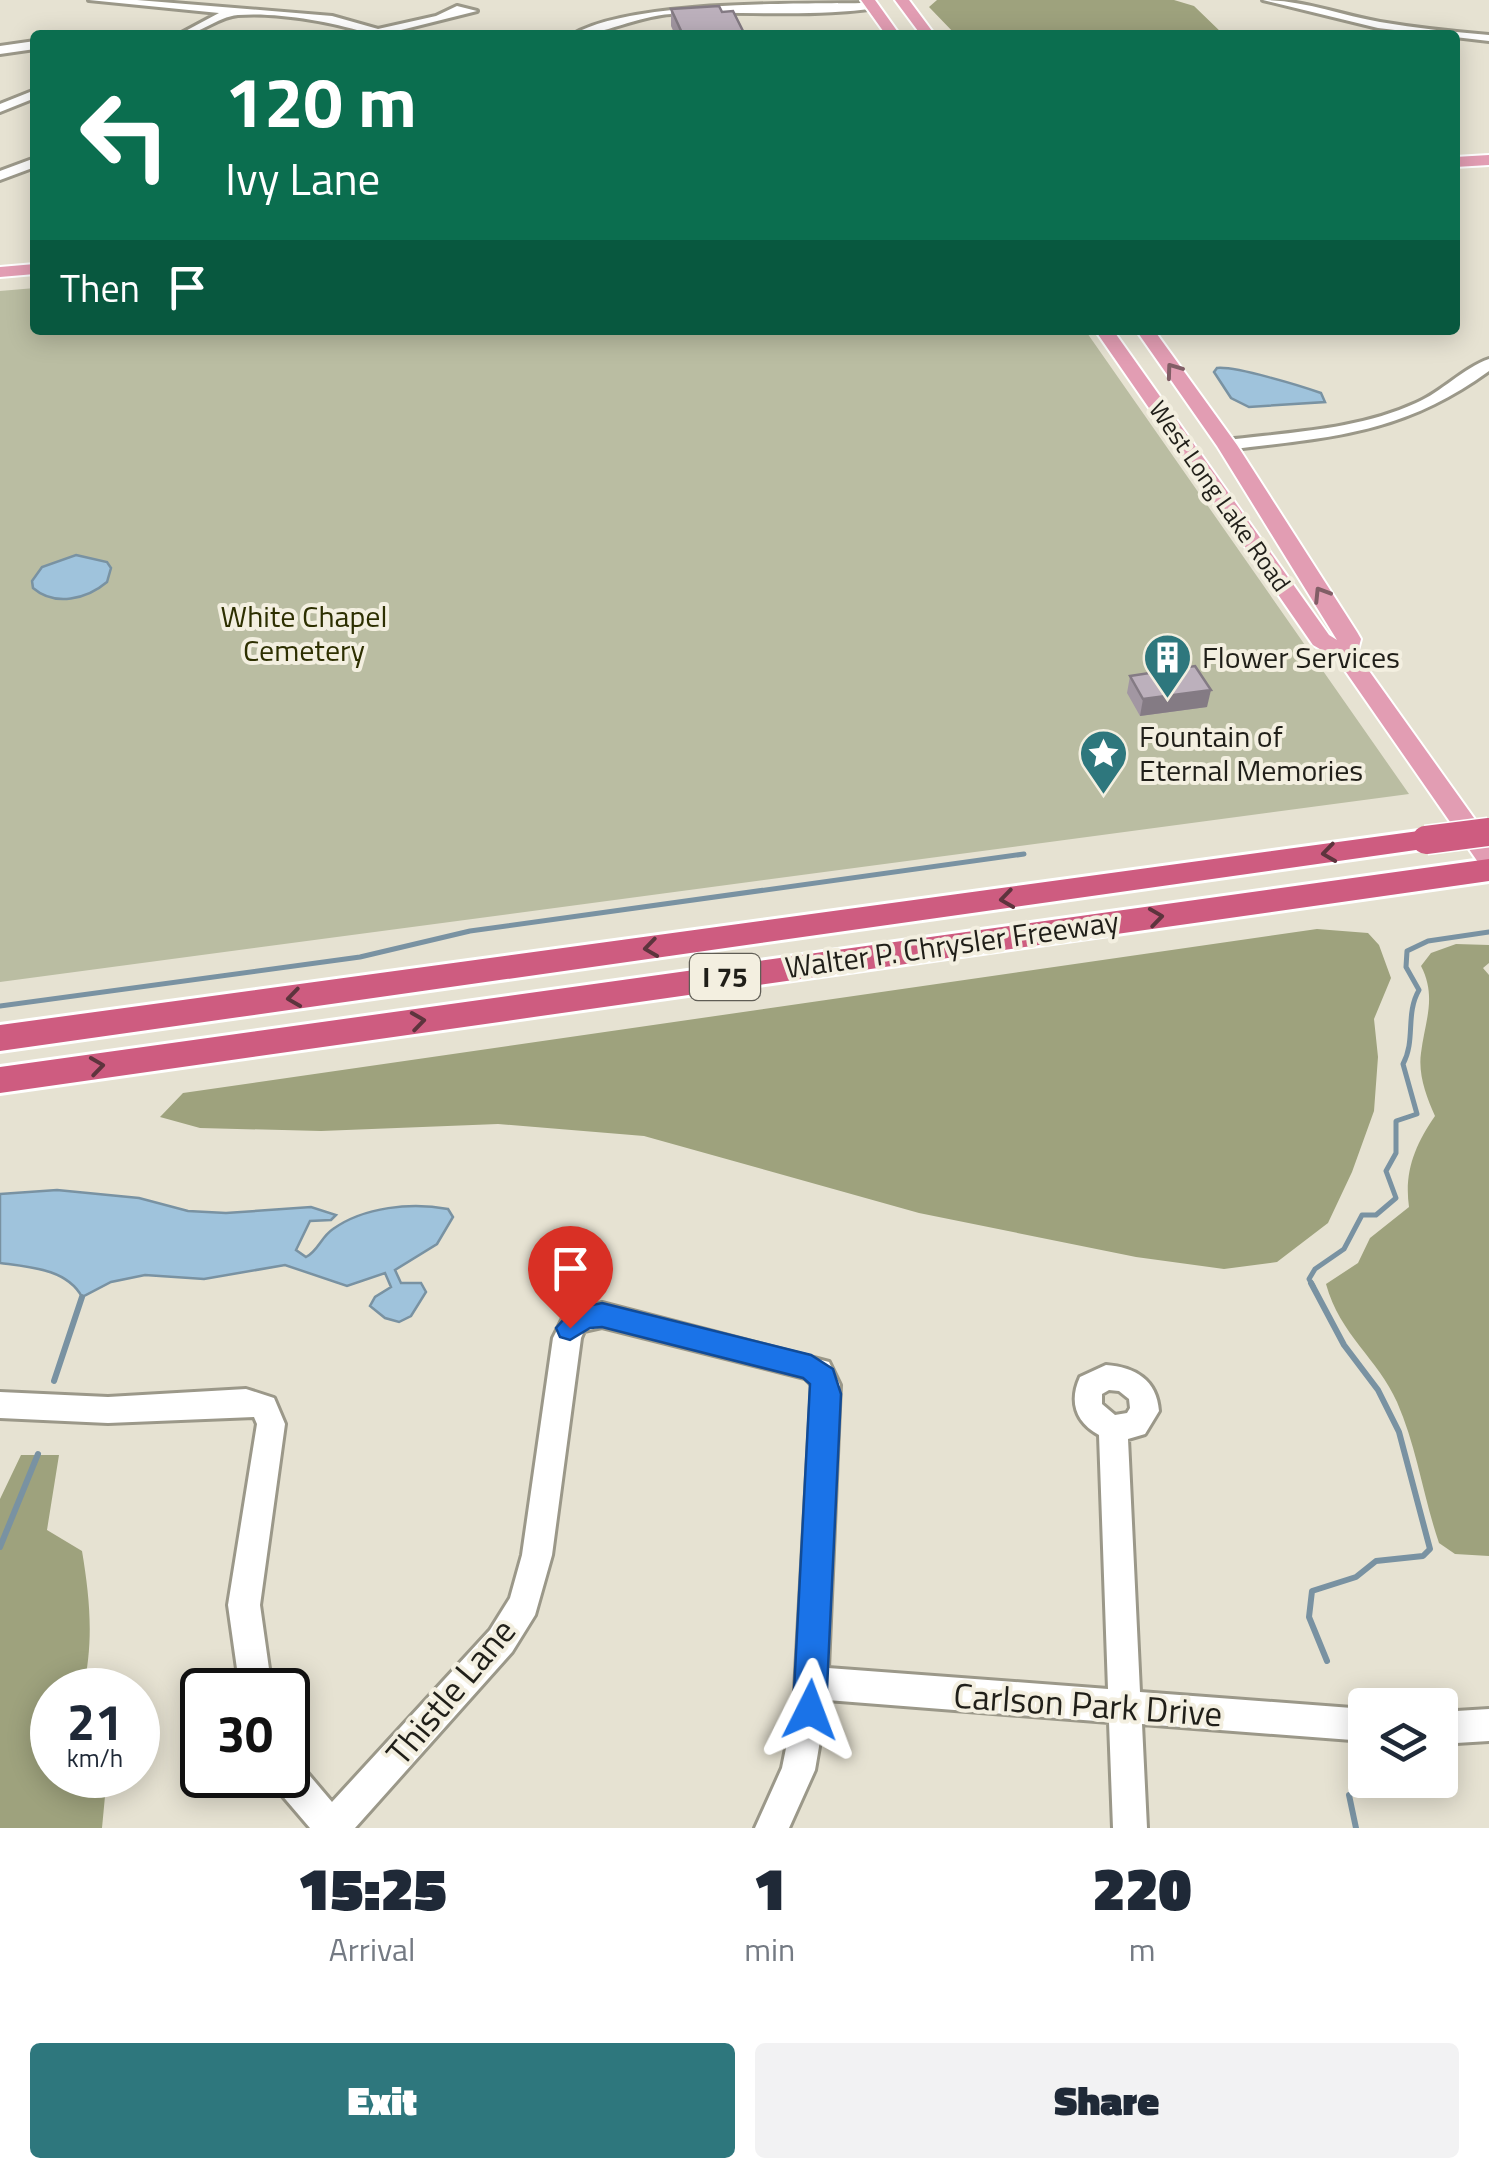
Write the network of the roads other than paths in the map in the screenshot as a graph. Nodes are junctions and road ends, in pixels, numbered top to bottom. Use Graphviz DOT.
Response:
graph roads {
  1 [pos="98,0"];
  2 [pos="1269,0"];
  3 [pos="870,3"];
  4 [pos="904,4"];
  5 [pos="232,11"];
  6 [pos="441,17"];
  7 [pos="194,30"];
  8 [pos="360,30"];
  9 [pos="387,30"];
  10 [pos="591,30"];
  11 [pos="889,30"];
  12 [pos="924,30"];
  13 [pos="1419,30"];
  14 [pos="1460,36"];
  15 [pos="1489,38"];
  16 [pos="30,46"];
  17 [pos="0,50"];
  18 [pos="30,96"];
  19 [pos="0,108"];
  20 [pos="1489,147"];
  21 [pos="1460,155"];
  22 [pos="1460,157"];
  23 [pos="1489,160"];
  24 [pos="30,164"];
  25 [pos="0,176"];
  26 [pos="30,269"];
  27 [pos="0,272"];
  28 [pos="30,278"];
  29 [pos="0,280"];
  30 [pos="1110,335"];
  31 [pos="1148,335"];
  32 [pos="1489,364"];
  33 [pos="1179,437"];
  34 [pos="1224,440"];
  35 [pos="1196,461"];
  36 [pos="1247,475"];
  37 [pos="1260,554"];
  38 [pos="1297,556"];
  39 [pos="1345,654"];
  40 [pos="1489,832"];
  41 [pos="1489,860"];
  42 [pos="1489,870"];
  43 [pos="0,1038"];
  44 [pos="0,1080"];
  45 [pos="0,1405"];
  46 [pos="1113,1428"];
  47 [pos="253,1668"];
  48 [pos="811,1683"];
  49 [pos="1125,1708"];
  50 [pos="1348,1724"];
  51 [pos="1489,1726"];
  52 [pos="1458,1727"];
  53 [pos="307,1798"];
  54 [pos="332,1828"];
  55 [pos="772,1828"];
  56 [pos="1130,1828"];
  1 -- 5 [label="street"];
  2 -- 13 [label="street"];
  3 -- 4 [label="main road"];
  3 -- 10 [label="street"];
  3 -- 11 [label="main road"];
  4 -- 12 [label="main road"];
  5 -- 7 [label="street"];
  5 -- 8 [label="street"];
  6 -- 9 [label="street"];
  14 -- 15 [label="street"];
  16 -- 17 [label="street"];
  18 -- 19 [label="street"];
  20 -- 21 [label="main road"];
  22 -- 23 [label="main road"];
  24 -- 25 [label="street"];
  26 -- 27 [label="main road"];
  28 -- 29 [label="main road"];
  30 -- 33 [label="main road, West Long Lake Road"];
  34 -- 31 [label="main road, West Long Lake Road, one-way"];
  32 -- 34 [label="street"];
  33 -- 34 [label="main road"];
  33 -- 35 [label="main road, West Long Lake Road"];
  34 -- 36 [label="main road, West Long Lake Road"];
  35 -- 36 [label="main road"];
  35 -- 37 [label="main road, West Long Lake Road"];
  36 -- 38 [label="main road, West Long Lake Road"];
  37 -- 38 [label="main road"];
  37 -- 39 [label="main road, West Long Lake Road"];
  39 -- 38 [label="main road, West Long Lake Road, one-way"];
  39 -- 41 [label="main road, West Long Lake Road"];
  40 -- 43 [label="highway, Walter P. Chrysler Freeway / I 75, one-way, bridge"];
  44 -- 42 [label="highway, Walter P. Chrysler Freeway / I 75, one-way"];
  45 -- 47 [label="street"];
  46 -- 49 [label="street"];
  48 -- 49 [label="street, Carlson Park Drive"];
  48 -- 54 [label="street, Thistle Lane"];
  48 -- 55 [label="street"];
  49 -- 50 [label="street, Carlson Park Drive"];
  49 -- 56 [label="street"];
  51 -- 52 [label="street"];
  53 -- 54 [label="street"];
}
